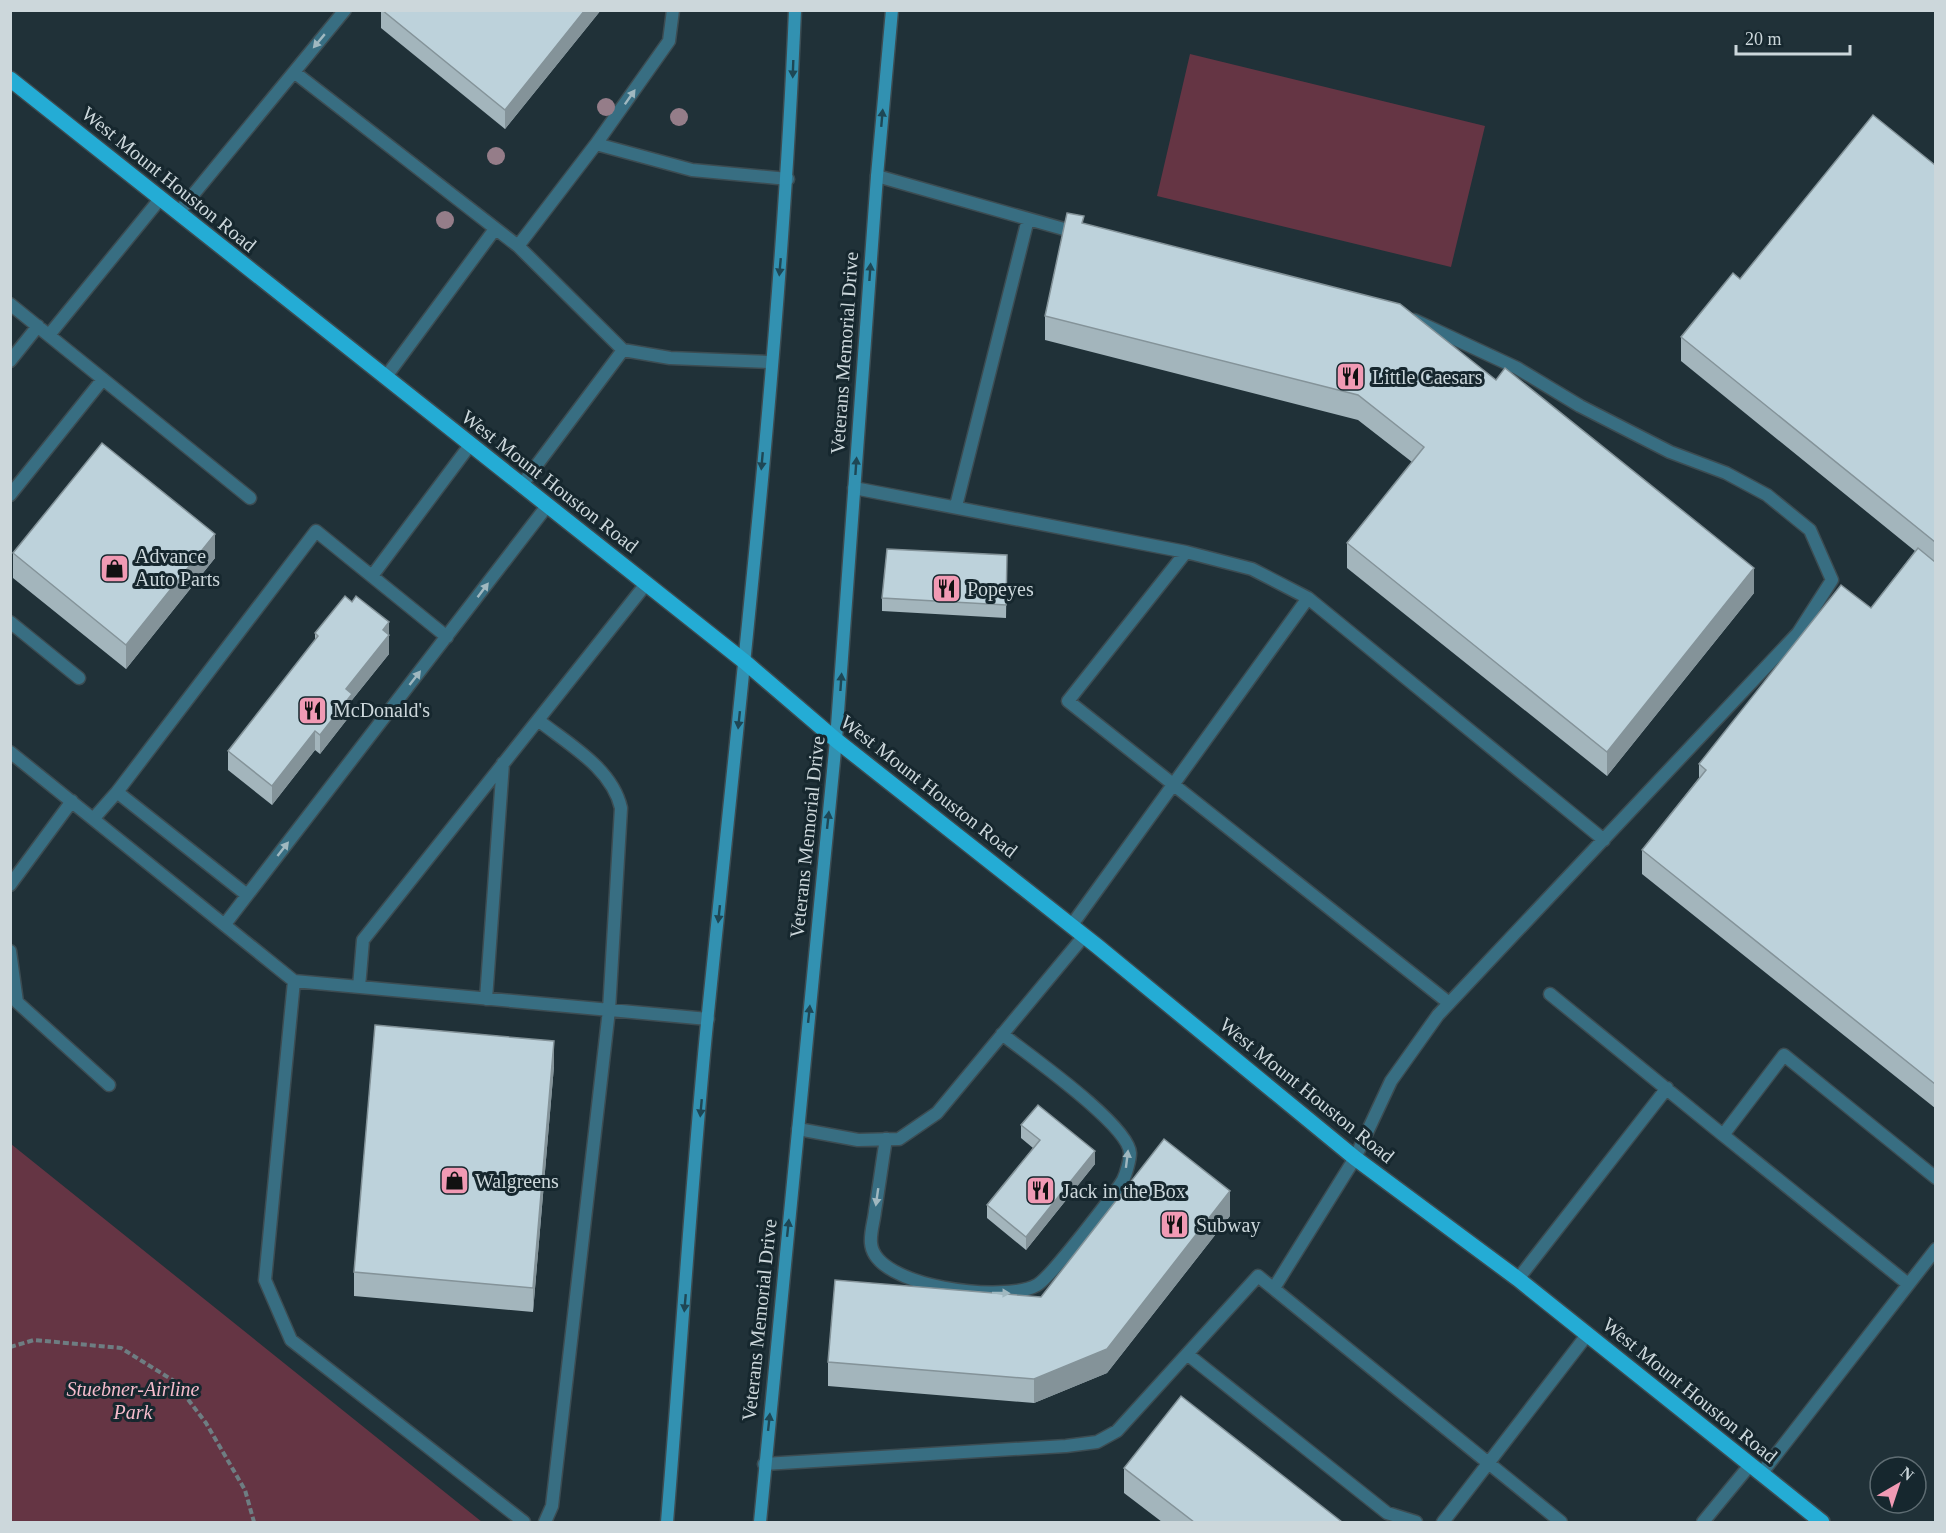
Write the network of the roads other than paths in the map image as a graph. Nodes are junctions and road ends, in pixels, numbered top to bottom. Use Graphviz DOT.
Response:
graph roads {
  1 [pos="345,10"];
  2 [pos="673,10"];
  3 [pos="795,10"];
  4 [pos="892,10"];
  5 [pos="294,72"];
  6 [pos="10,79"];
  7 [pos="596,144"];
  8 [pos="877,176"];
  9 [pos="788,179"];
  10 [pos="160,199"];
  11 [pos="178,213"];
  12 [pos="1028,219"];
  13 [pos="495,229"];
  14 [pos="1095,238"];
  15 [pos="518,246"];
  16 [pos="10,304"];
  17 [pos="1402,317"];
  18 [pos="38,326"];
  19 [pos="49,335"];
  20 [pos="623,350"];
  21 [pos="10,361"];
  22 [pos="771,363"];
  23 [pos="385,378"];
  24 [pos="103,379"];
  25 [pos="470,445"];
  26 [pos="521,486"];
  27 [pos="854,488"];
  28 [pos="10,495"];
  29 [pos="250,498"];
  30 [pos="547,506"];
  31 [pos="956,506"];
  32 [pos="1186,552"];
  33 [pos="372,576"];
  34 [pos="646,584"];
  35 [pos="1308,598"];
  36 [pos="10,622"];
  37 [pos="447,637"];
  38 [pos="745,662"];
  39 [pos="79,678"];
  40 [pos="538,720"];
  41 [pos="836,740"];
  42 [pos="10,752"];
  43 [pos="503,764"];
  44 [pos="1174,786"];
  45 [pos="117,792"];
  46 [pos="72,801"];
  47 [pos="94,818"];
  48 [pos="1604,840"];
  49 [pos="10,885"];
  50 [pos="247,895"];
  51 [pos="225,924"];
  52 [pos="1071,926"];
  53 [pos="1084,936"];
  54 [pos="10,951"];
  55 [pos="294,981"];
  56 [pos="359,987"];
  57 [pos="1550,994"];
  58 [pos="486,999"];
  59 [pos="1449,1003"];
  60 [pos="609,1010"];
  61 [pos="708,1019"];
  62 [pos="1002,1034"];
  63 [pos="109,1085"];
  64 [pos="1667,1088"];
  65 [pos="798,1129"];
  66 [pos="1723,1135"];
  67 [pos="886,1139"];
  68 [pos="1355,1158"];
  69 [pos="1935,1178"];
  70 [pos="1935,1249"];
  71 [pos="1518,1279"];
  72 [pos="1908,1284"];
  73 [pos="1274,1288"];
  74 [pos="1587,1335"];
  75 [pos="1188,1354"];
  76 [pos="1489,1463"];
  77 [pos="764,1464"];
  78 [pos="1756,1469"];
  79 [pos="524,1522"];
  80 [pos="546,1522"];
  81 [pos="667,1522"];
  82 [pos="760,1522"];
  83 [pos="1416,1522"];
  84 [pos="1443,1522"];
  85 [pos="1561,1522"];
  86 [pos="1703,1522"];
  87 [pos="1822,1522"];
  1 -- 5 [label="lane, one-way"];
  7 -- 2 [label="lane, one-way"];
  3 -- 9 [label="main road, one-way"];
  8 -- 4 [label="main road, Veterans Memorial Drive, one-way"];
  5 -- 11 [label="lane"];
  5 -- 13 [label="lane"];
  6 -- 10 [label="main road, West Mount Houston Road"];
  7 -- 9 [label="lane"];
  7 -- 15 [label="lane"];
  8 -- 12 [label="lane"];
  27 -- 8 [label="main road, Veterans Memorial Drive, one-way"];
  9 -- 22 [label="main road, one-way"];
  10 -- 11 [label="main road, West Mount Houston Road"];
  10 -- 19 [label="lane"];
  11 -- 23 [label="main road, West Mount Houston Road"];
  12 -- 14 [label="lane"];
  12 -- 31 [label="lane"];
  13 -- 15 [label="lane"];
  13 -- 23 [label="lane"];
  15 -- 20 [label="lane"];
  16 -- 18 [label="lane"];
  17 -- 48 [label="lane"];
  18 -- 19 [label="lane"];
  18 -- 21 [label="lane"];
  19 -- 24 [label="lane"];
  20 -- 22 [label="lane"];
  20 -- 26 [label="lane"];
  22 -- 38 [label="main road, one-way"];
  23 -- 25 [label="main road, West Mount Houston Road"];
  24 -- 28 [label="lane"];
  24 -- 29 [label="lane"];
  25 -- 26 [label="main road, West Mount Houston Road"];
  25 -- 33 [label="lane"];
  26 -- 30 [label="main road, West Mount Houston Road"];
  27 -- 31 [label="lane"];
  41 -- 27 [label="main road, Veterans Memorial Drive, one-way"];
  30 -- 34 [label="main road, West Mount Houston Road"];
  37 -- 30 [label="lane, one-way"];
  31 -- 32 [label="lane"];
  32 -- 35 [label="lane"];
  32 -- 44 [label="lane"];
  33 -- 37 [label="lane"];
  33 -- 45 [label="lane"];
  34 -- 38 [label="main road, West Mount Houston Road"];
  34 -- 40 [label="lane"];
  35 -- 44 [label="lane"];
  35 -- 48 [label="lane"];
  36 -- 39 [label="lane"];
  50 -- 37 [label="lane, one-way"];
  38 -- 41 [label="main road, West Mount Houston Road"];
  38 -- 61 [label="main road, one-way"];
  40 -- 43 [label="lane"];
  40 -- 60 [label="lane"];
  41 -- 52 [label="main road, West Mount Houston Road"];
  65 -- 41 [label="main road, Veterans Memorial Drive, one-way"];
  42 -- 46 [label="lane"];
  43 -- 56 [label="lane"];
  43 -- 58 [label="lane"];
  44 -- 52 [label="lane"];
  44 -- 59 [label="lane"];
  45 -- 47 [label="lane"];
  45 -- 50 [label="lane"];
  46 -- 47 [label="lane"];
  46 -- 49 [label="lane"];
  47 -- 51 [label="lane"];
  48 -- 59 [label="lane"];
  50 -- 51 [label="lane"];
  51 -- 55 [label="lane"];
  52 -- 53 [label="main road, West Mount Houston Road"];
  53 -- 62 [label="lane"];
  53 -- 68 [label="main road, West Mount Houston Road"];
  54 -- 63 [label="lane"];
  55 -- 56 [label="lane"];
  55 -- 79 [label="lane"];
  56 -- 58 [label="lane"];
  57 -- 64 [label="lane"];
  58 -- 60 [label="lane"];
  59 -- 68 [label="lane"];
  60 -- 61 [label="lane"];
  60 -- 80 [label="lane"];
  61 -- 81 [label="main road, one-way"];
  62 -- 67 [label="lane"];
  67 -- 62 [label="lane, one-way"];
  64 -- 66 [label="lane"];
  64 -- 71 [label="lane"];
  65 -- 67 [label="lane"];
  77 -- 65 [label="main road, Veterans Memorial Drive, one-way"];
  66 -- 69 [label="lane"];
  66 -- 72 [label="lane"];
  68 -- 71 [label="main road, West Mount Houston Road"];
  68 -- 73 [label="lane"];
  70 -- 72 [label="lane"];
  71 -- 74 [label="main road, West Mount Houston Road"];
  72 -- 78 [label="lane"];
  73 -- 75 [label="lane"];
  73 -- 76 [label="lane"];
  74 -- 76 [label="lane"];
  74 -- 78 [label="main road, West Mount Houston Road"];
  75 -- 77 [label="lane"];
  75 -- 83 [label="lane"];
  76 -- 84 [label="lane"];
  76 -- 85 [label="lane"];
  77 -- 82 [label="main road, Veterans Memorial Drive"];
  78 -- 86 [label="lane"];
  78 -- 87 [label="main road, West Mount Houston Road"];
}
